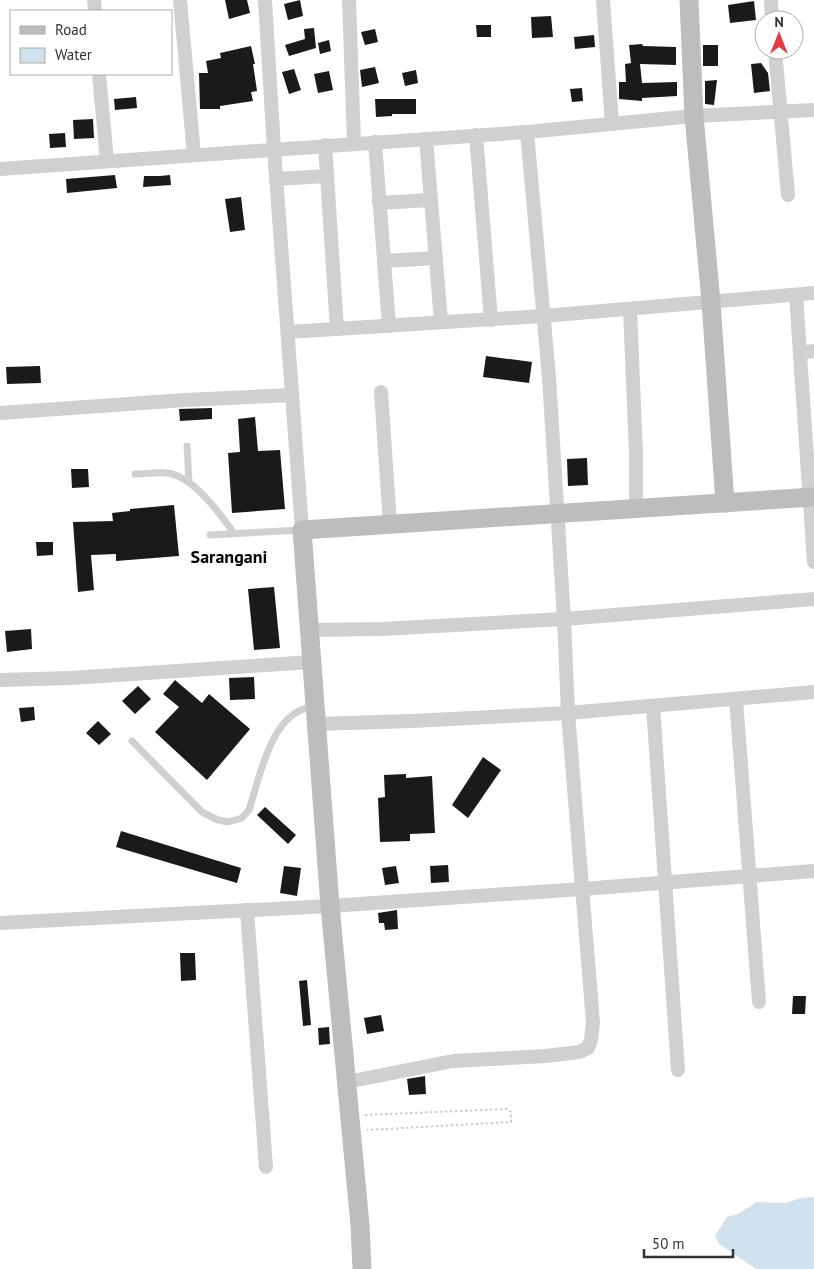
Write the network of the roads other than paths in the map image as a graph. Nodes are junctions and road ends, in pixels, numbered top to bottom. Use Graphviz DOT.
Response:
graph roads {
  1 [pos="180,0"];
  2 [pos="265,0"];
  3 [pos="349,0"];
  4 [pos="603,0"];
  5 [pos="687,1"];
  6 [pos="776,60"];
  7 [pos="99,75"];
  8 [pos="814,110"];
  9 [pos="781,111"];
  10 [pos="694,116"];
  11 [pos="612,124"];
  12 [pos="527,132"];
  13 [pos="476,135"];
  14 [pos="426,139"];
  15 [pos="375,142"];
  16 [pos="354,143"];
  17 [pos="325,146"];
  18 [pos="274,149"];
  19 [pos="194,155"];
  20 [pos="107,161"];
  21 [pos="0,169"];
  22 [pos="326,176"];
  23 [pos="276,179"];
  24 [pos="788,195"];
  25 [pos="431,200"];
  26 [pos="379,203"];
  27 [pos="436,258"];
  28 [pos="384,261"];
  29 [pos="814,293"];
  30 [pos="796,295"];
  31 [pos="711,302"];
  32 [pos="630,309"];
  33 [pos="544,316"];
  34 [pos="491,320"];
  35 [pos="441,322"];
  36 [pos="388,326"];
  37 [pos="337,329"];
  38 [pos="288,332"];
  39 [pos="807,352"];
  40 [pos="380,392"];
  41 [pos="292,395"];
  42 [pos="0,413"];
  43 [pos="187,446"];
  44 [pos="135,474"];
  45 [pos="189,482"];
  46 [pos="812,498"];
  47 [pos="725,503"];
  48 [pos="636,508"];
  49 [pos="557,514"];
  50 [pos="390,524"];
  51 [pos="302,530"];
  52 [pos="234,533"];
  53 [pos="210,535"];
  54 [pos="814,562"];
  55 [pos="814,599"];
  56 [pos="564,619"];
  57 [pos="310,630"];
  58 [pos="312,662"];
  59 [pos="0,680"];
  60 [pos="814,692"];
  61 [pos="736,699"];
  62 [pos="653,706"];
  63 [pos="568,713"];
  64 [pos="316,715"];
  65 [pos="132,741"];
  66 [pos="814,871"];
  67 [pos="750,876"];
  68 [pos="665,882"];
  69 [pos="582,889"];
  70 [pos="330,906"];
  71 [pos="247,910"];
  72 [pos="0,923"];
  73 [pos="759,1002"];
  74 [pos="678,1070"];
  75 [pos="347,1082"];
  76 [pos="266,1167"];
  77 [pos="362,1269"];
  1 -- 19 [label="street"];
  2 -- 18 [label="street"];
  3 -- 16 [label="street"];
  4 -- 11 [label="street"];
  5 -- 10 [label="street"];
  6 -- 9 [label="street"];
  7 -- 20 [label="street"];
  8 -- 9 [label="street"];
  9 -- 10 [label="street"];
  9 -- 24 [label="street"];
  10 -- 11 [label="street"];
  10 -- 31 [label="street"];
  11 -- 12 [label="street"];
  12 -- 13 [label="street"];
  12 -- 33 [label="street"];
  13 -- 14 [label="street"];
  13 -- 34 [label="street"];
  14 -- 15 [label="street"];
  14 -- 25 [label="street"];
  15 -- 16 [label="street"];
  15 -- 26 [label="street"];
  16 -- 17 [label="street"];
  17 -- 18 [label="street"];
  17 -- 22 [label="street"];
  18 -- 19 [label="street"];
  18 -- 23 [label="street"];
  19 -- 20 [label="street"];
  20 -- 21 [label="street"];
  22 -- 23 [label="street"];
  22 -- 37 [label="street"];
  23 -- 38 [label="street"];
  25 -- 26 [label="street"];
  25 -- 27 [label="street"];
  26 -- 28 [label="street"];
  27 -- 28 [label="street"];
  27 -- 35 [label="street"];
  28 -- 36 [label="street"];
  29 -- 30 [label="street"];
  30 -- 31 [label="street"];
  30 -- 39 [label="street"];
  31 -- 32 [label="street"];
  31 -- 47 [label="street"];
  32 -- 33 [label="street"];
  32 -- 48 [label="street"];
  33 -- 34 [label="street"];
  33 -- 49 [label="street"];
  34 -- 35 [label="street"];
  35 -- 36 [label="street"];
  36 -- 37 [label="street"];
  37 -- 38 [label="street"];
  38 -- 41 [label="street"];
  39 -- 46 [label="street"];
  40 -- 50 [label="street"];
  41 -- 42 [label="street"];
  41 -- 51 [label="street"];
  43 -- 45 [label="lane"];
  44 -- 45 [label="lane"];
  45 -- 52 [label="lane"];
  46 -- 47 [label="street"];
  46 -- 54 [label="street"];
  47 -- 48 [label="street"];
  48 -- 49 [label="street"];
  49 -- 50 [label="street"];
  49 -- 56 [label="street"];
  50 -- 51 [label="street"];
  51 -- 52 [label="lane"];
  51 -- 57 [label="street"];
  52 -- 53 [label="lane"];
  55 -- 56 [label="street"];
  56 -- 57 [label="street"];
  56 -- 63 [label="street"];
  57 -- 58 [label="street"];
  58 -- 59 [label="street"];
  58 -- 64 [label="street"];
  60 -- 61 [label="street"];
  61 -- 62 [label="street"];
  61 -- 67 [label="street"];
  62 -- 63 [label="street"];
  62 -- 68 [label="street"];
  63 -- 64 [label="street"];
  63 -- 69 [label="street"];
  64 -- 65 [label="lane"];
  64 -- 70 [label="street"];
  66 -- 67 [label="street"];
  67 -- 68 [label="street"];
  67 -- 73 [label="street"];
  68 -- 69 [label="street"];
  68 -- 74 [label="street"];
  69 -- 70 [label="street"];
  69 -- 75 [label="street"];
  70 -- 71 [label="street"];
  70 -- 75 [label="street"];
  71 -- 72 [label="street"];
  71 -- 76 [label="street"];
  75 -- 77 [label="street"];
}
